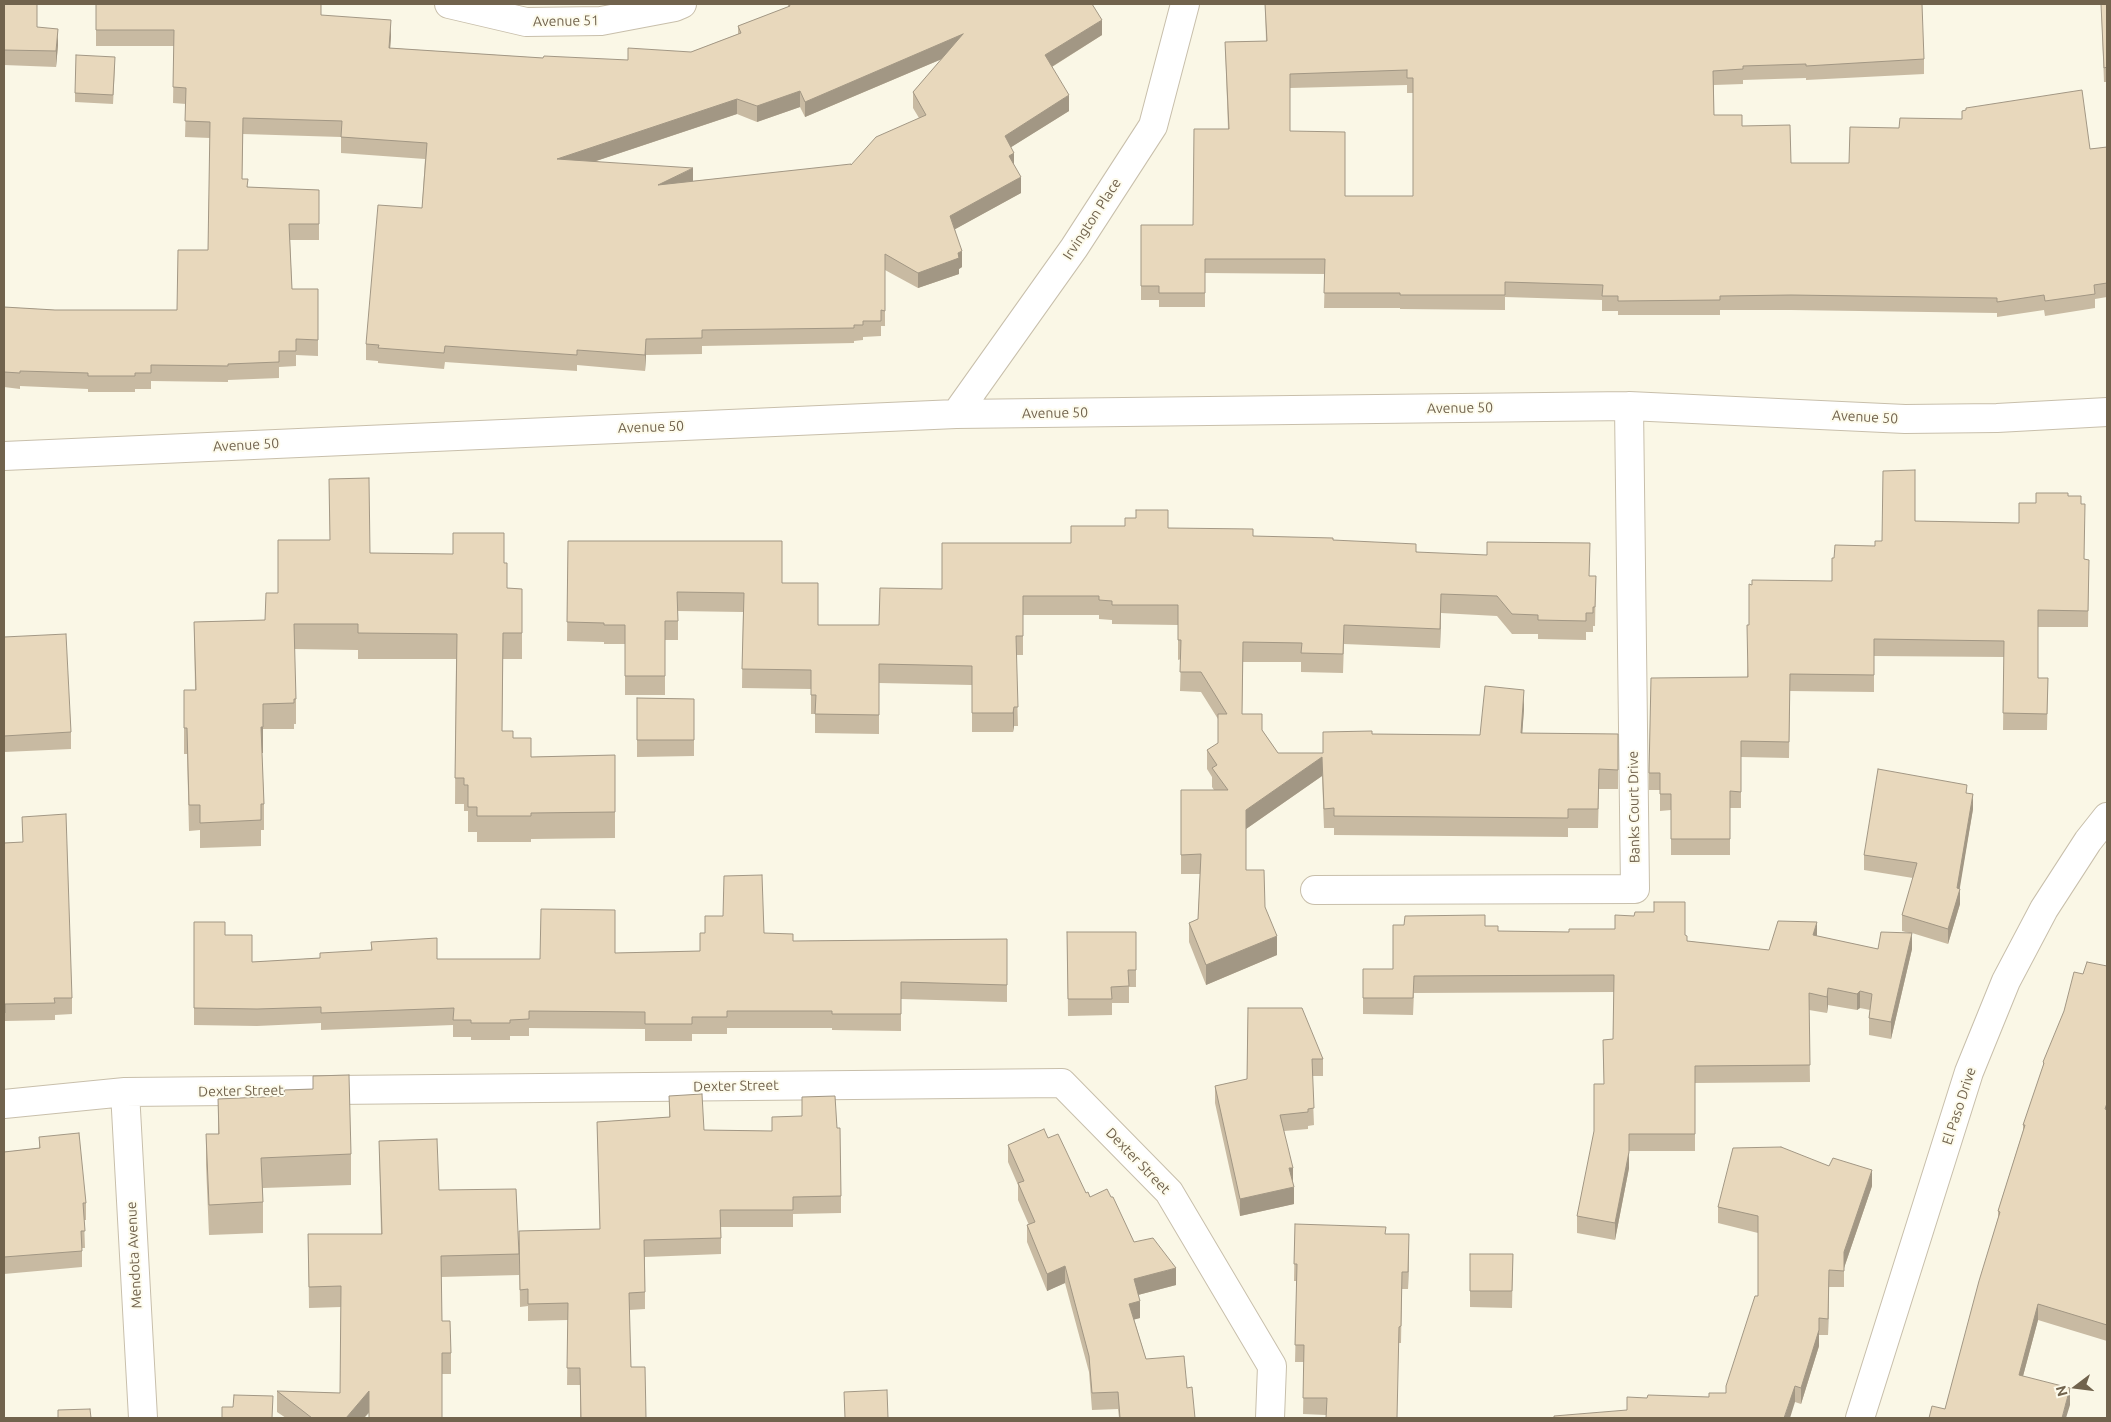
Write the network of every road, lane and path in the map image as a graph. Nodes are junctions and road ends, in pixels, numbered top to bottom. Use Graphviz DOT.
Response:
graph roads {
  1 [pos="449,4"];
  2 [pos="682,4"];
  3 [pos="1185,4"];
  4 [pos="1629,406"];
  5 [pos="2107,412"];
  6 [pos="956,414"];
  7 [pos="4,456"];
  8 [pos="2107,816"];
  9 [pos="1315,890"];
  10 [pos="125,1092"];
  11 [pos="4,1104"];
  12 [pos="143,1418"];
  13 [pos="1270,1418"];
  14 [pos="1860,1418"];
  1 -- 2 [label="street, Avenue 51"];
  3 -- 6 [label="street, Irvington Place"];
  4 -- 5 [label="street, Avenue 50"];
  4 -- 6 [label="street, Avenue 50"];
  4 -- 9 [label="street, Banks Court Drive"];
  6 -- 7 [label="street, Avenue 50"];
  8 -- 14 [label="street, El Paso Drive"];
  10 -- 11 [label="street, Dexter Street"];
  10 -- 12 [label="street, Mendota Avenue"];
  10 -- 13 [label="street, Dexter Street"];
}
